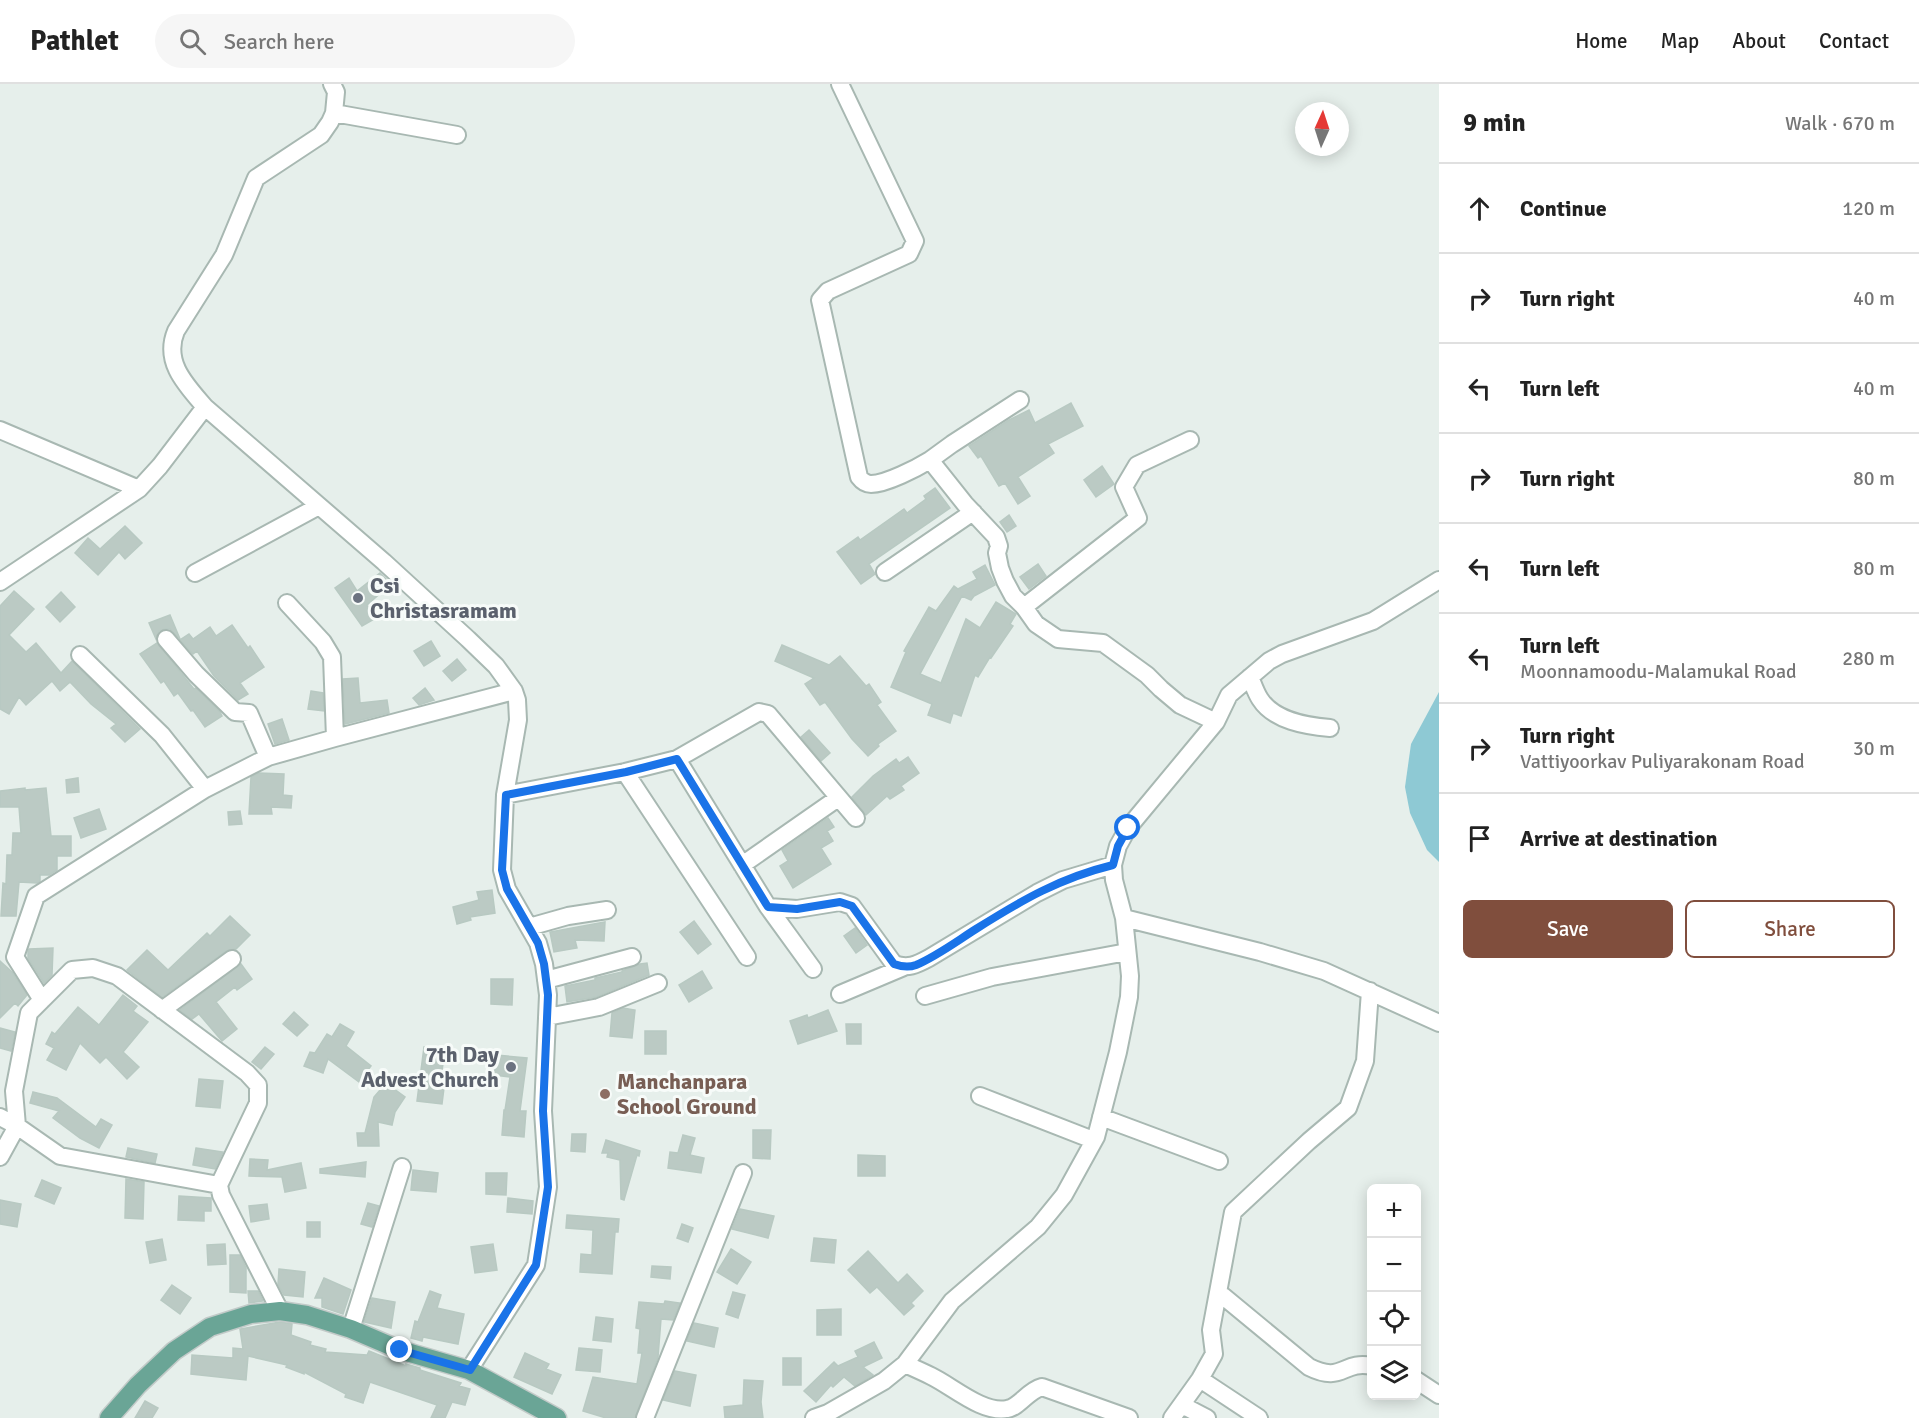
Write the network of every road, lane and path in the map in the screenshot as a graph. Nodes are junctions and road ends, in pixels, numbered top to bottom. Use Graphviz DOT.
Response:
graph roads {
  1 [pos="332,84"];
  2 [pos="840,84"];
  3 [pos="334,112"];
  4 [pos="457,135"];
  5 [pos="1020,400"];
  6 [pos="205,407"];
  7 [pos="0,430"];
  8 [pos="1190,440"];
  9 [pos="930,460"];
  10 [pos="138,489"];
  11 [pos="319,506"];
  12 [pos="973,512"];
  13 [pos="885,572"];
  14 [pos="195,573"];
  15 [pos="1439,580"];
  16 [pos="0,582"];
  17 [pos="288,603"];
  18 [pos="1024,606"];
  19 [pos="166,639"];
  20 [pos="80,655"];
  21 [pos="1250,677"];
  22 [pos="514,691"];
  23 [pos="1216,722"];
  24 [pos="1330,728"];
  25 [pos="334,738"];
  26 [pos="268,758"];
  27 [pos="677,759"];
  28 [pos="626,772"];
  29 [pos="205,789"];
  30 [pos="506,795"];
  31 [pos="838,798"];
  32 [pos="856,818"];
  33 [pos="742,865"];
  34 [pos="1113,865"];
  35 [pos="768,907"];
  36 [pos="607,910"];
  37 [pos="1124,918"];
  38 [pos="529,927"];
  39 [pos="1127,952"];
  40 [pos="632,957"];
  41 [pos="747,957"];
  42 [pos="232,958"];
  43 [pos="904,967"];
  44 [pos="813,969"];
  45 [pos="546,980"];
  46 [pos="658,983"];
  47 [pos="1370,991"];
  48 [pos="840,994"];
  49 [pos="925,996"];
  50 [pos="42,1000"];
  51 [pos="162,1010"];
  52 [pos="547,1017"];
  53 [pos="1439,1023"];
  54 [pos="980,1096"];
  55 [pos="0,1117"];
  56 [pos="1101,1117"];
  57 [pos="17,1126"];
  58 [pos="1093,1140"];
  59 [pos="0,1158"];
  60 [pos="1219,1161"];
  61 [pos="402,1167"];
  62 [pos="743,1173"];
  63 [pos="219,1185"];
  64 [pos="1223,1296"];
  65 [pos="280,1311"];
  66 [pos="351,1329"];
  67 [pos="905,1364"];
  68 [pos="1367,1366"];
  69 [pos="470,1370"];
  70 [pos="1200,1379"];
  71 [pos="1421,1383"];
  72 [pos="1439,1395"];
  73 [pos="1177,1411"];
  74 [pos="546,1415"];
  75 [pos="109,1418"];
  76 [pos="645,1418"];
  77 [pos="814,1418"];
  78 [pos="1129,1418"];
  79 [pos="1207,1418"];
  80 [pos="1259,1418"];
  1 -- 3 [label="street"];
  2 -- 9 [label="street"];
  3 -- 4 [label="street"];
  3 -- 6 [label="street"];
  5 -- 9 [label="street"];
  6 -- 10 [label="street"];
  6 -- 11 [label="street"];
  7 -- 10 [label="street"];
  8 -- 18 [label="street"];
  9 -- 12 [label="street"];
  10 -- 16 [label="street"];
  11 -- 14 [label="street"];
  11 -- 22 [label="street"];
  12 -- 13 [label="street"];
  12 -- 18 [label="street"];
  15 -- 21 [label="street"];
  17 -- 25 [label="street"];
  18 -- 23 [label="street"];
  19 -- 26 [label="street"];
  20 -- 29 [label="street"];
  21 -- 23 [label="street"];
  21 -- 24 [label="street"];
  22 -- 25 [label="street"];
  22 -- 30 [label="street"];
  23 -- 34 [label="street"];
  25 -- 26 [label="street"];
  26 -- 29 [label="street"];
  27 -- 28 [label="street"];
  27 -- 31 [label="street"];
  27 -- 33 [label="street"];
  28 -- 30 [label="street"];
  28 -- 41 [label="street"];
  29 -- 50 [label="street"];
  30 -- 38 [label="street"];
  31 -- 32 [label="street"];
  31 -- 33 [label="street"];
  33 -- 35 [label="street"];
  34 -- 37 [label="street"];
  34 -- 43 [label="street"];
  35 -- 43 [label="street"];
  35 -- 44 [label="street"];
  36 -- 38 [label="street"];
  37 -- 39 [label="street"];
  37 -- 47 [label="street"];
  38 -- 45 [label="street"];
  39 -- 49 [label="street"];
  39 -- 56 [label="street"];
  40 -- 45 [label="street"];
  42 -- 51 [label="street"];
  43 -- 48 [label="street"];
  45 -- 52 [label="street"];
  46 -- 52 [label="street"];
  47 -- 53 [label="street"];
  47 -- 70 [label="street"];
  50 -- 51 [label="street"];
  50 -- 57 [label="street"];
  51 -- 63 [label="street"];
  52 -- 69 [label="street"];
  54 -- 58 [label="street"];
  55 -- 57 [label="street"];
  56 -- 58 [label="street"];
  56 -- 60 [label="street"];
  57 -- 59 [label="street"];
  57 -- 63 [label="street"];
  58 -- 67 [label="street"];
  61 -- 66 [label="street"];
  62 -- 76 [label="street"];
  63 -- 65 [label="street"];
  64 -- 68 [label="street"];
  65 -- 66 [label="main road"];
  65 -- 75 [label="main road"];
  66 -- 69 [label="main road"];
  67 -- 77 [label="street"];
  67 -- 78 [label="street"];
  69 -- 74 [label="main road"];
  70 -- 73 [label="street"];
  70 -- 80 [label="street"];
  71 -- 72 [label="street"];
  73 -- 79 [label="street"];
}
